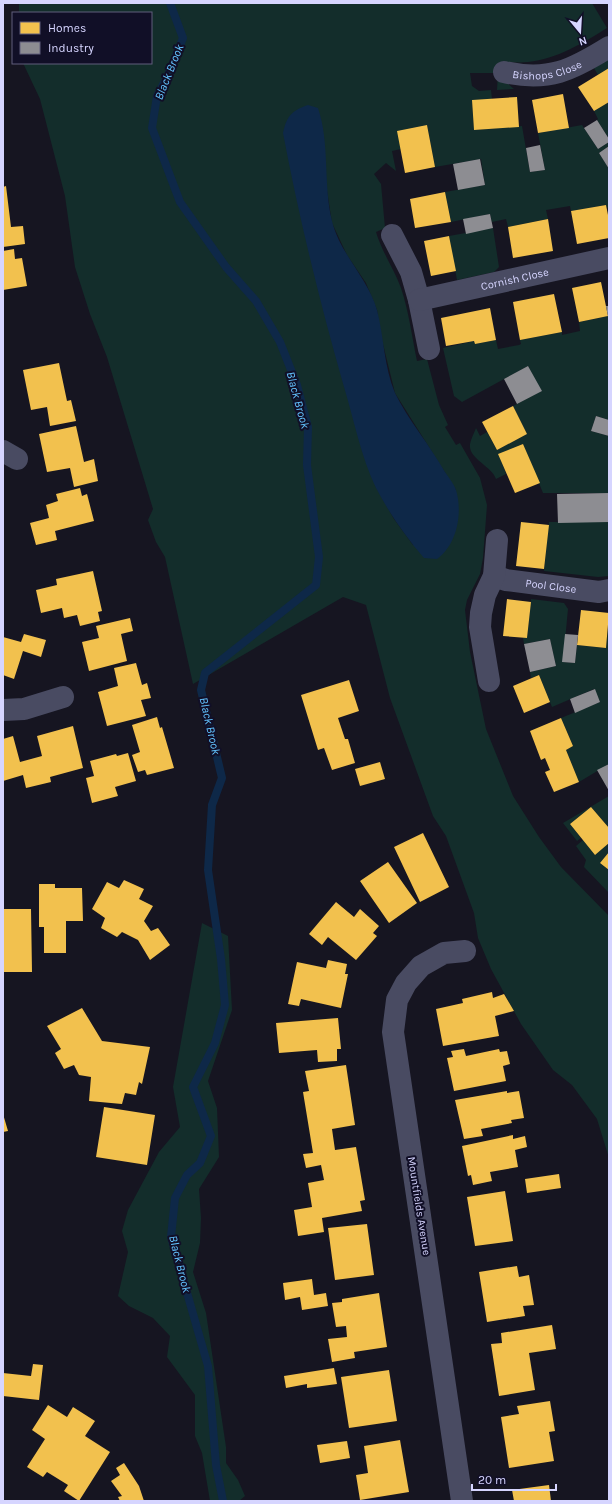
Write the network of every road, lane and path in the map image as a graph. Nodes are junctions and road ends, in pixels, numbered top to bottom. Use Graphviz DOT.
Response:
graph roads {
  1 [pos="609,47"];
  2 [pos="504,72"];
  3 [pos="392,235"];
  4 [pos="609,258"];
  5 [pos="420,300"];
  6 [pos="429,349"];
  7 [pos="497,540"];
  8 [pos="494,576"];
  9 [pos="609,590"];
  10 [pos="489,681"];
  11 [pos="63,696"];
  12 [pos="3,710"];
  13 [pos="465,951"];
  14 [pos="462,1501"];
  1 -- 2 [label="street, Bishops Close"];
  3 -- 5 [label="street"];
  4 -- 5 [label="street, Cornish Close"];
  5 -- 6 [label="street"];
  7 -- 8 [label="street"];
  8 -- 9 [label="street, Pool Close"];
  8 -- 10 [label="street"];
  11 -- 12 [label="street"];
  13 -- 14 [label="street, Mountfields Avenue"];
}
